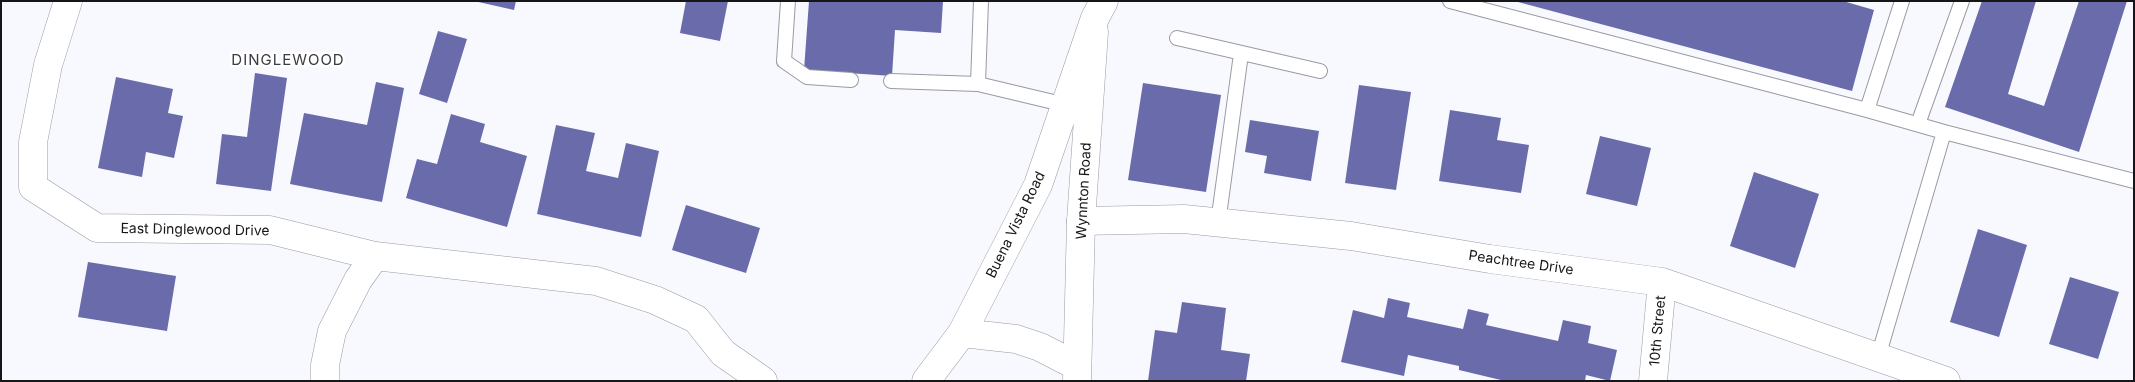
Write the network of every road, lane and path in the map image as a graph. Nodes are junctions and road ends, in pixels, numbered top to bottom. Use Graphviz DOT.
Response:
graph roads {
  1 [pos="68,1"];
  2 [pos="788,1"];
  3 [pos="981,1"];
  4 [pos="1450,1"];
  5 [pos="1902,1"];
  6 [pos="1962,1"];
  7 [pos="1098,7"];
  8 [pos="1177,38"];
  9 [pos="1242,54"];
  10 [pos="1320,71"];
  11 [pos="852,80"];
  12 [pos="891,81"];
  13 [pos="978,84"];
  14 [pos="1066,105"];
  15 [pos="1867,110"];
  16 [pos="1918,124"];
  17 [pos="1944,132"];
  18 [pos="2134,181"];
  19 [pos="1081,221"];
  20 [pos="1218,223"];
  21 [pos="375,256"];
  22 [pos="1662,282"];
  23 [pos="962,333"];
  24 [pos="1878,357"];
  25 [pos="725,370"];
  26 [pos="1077,374"];
  27 [pos="325,381"];
  28 [pos="763,381"];
  29 [pos="926,381"];
  30 [pos="1654,381"];
  31 [pos="1946,381"];
  1 -- 21 [label="street, East Dinglewood Drive"];
  2 -- 11 [label="lane"];
  3 -- 13 [label="lane"];
  4 -- 15 [label="lane"];
  5 -- 15 [label="lane"];
  6 -- 16 [label="lane"];
  7 -- 14 [label="street, Buena Vista Road"];
  7 -- 19 [label="street, Wynnton Road"];
  8 -- 9 [label="lane"];
  9 -- 10 [label="lane"];
  9 -- 20 [label="lane"];
  12 -- 13 [label="lane"];
  13 -- 14 [label="lane"];
  14 -- 23 [label="street, Buena Vista Road"];
  15 -- 16 [label="lane"];
  16 -- 17 [label="lane"];
  17 -- 18 [label="lane"];
  17 -- 24 [label="lane"];
  19 -- 20 [label="street, Peachtree Drive"];
  19 -- 26 [label="street, Wynnton Road"];
  20 -- 22 [label="street, Peachtree Drive"];
  21 -- 25 [label="street, East Dinglewood Drive"];
  21 -- 27 [label="street"];
  22 -- 24 [label="street, Peachtree Drive"];
  22 -- 30 [label="street, 10th Street"];
  23 -- 26 [label="street"];
  23 -- 29 [label="street, Buena Vista Road"];
  24 -- 31 [label="street, Peachtree Drive"];
  25 -- 28 [label="street, East Dinglewood Drive"];
}
